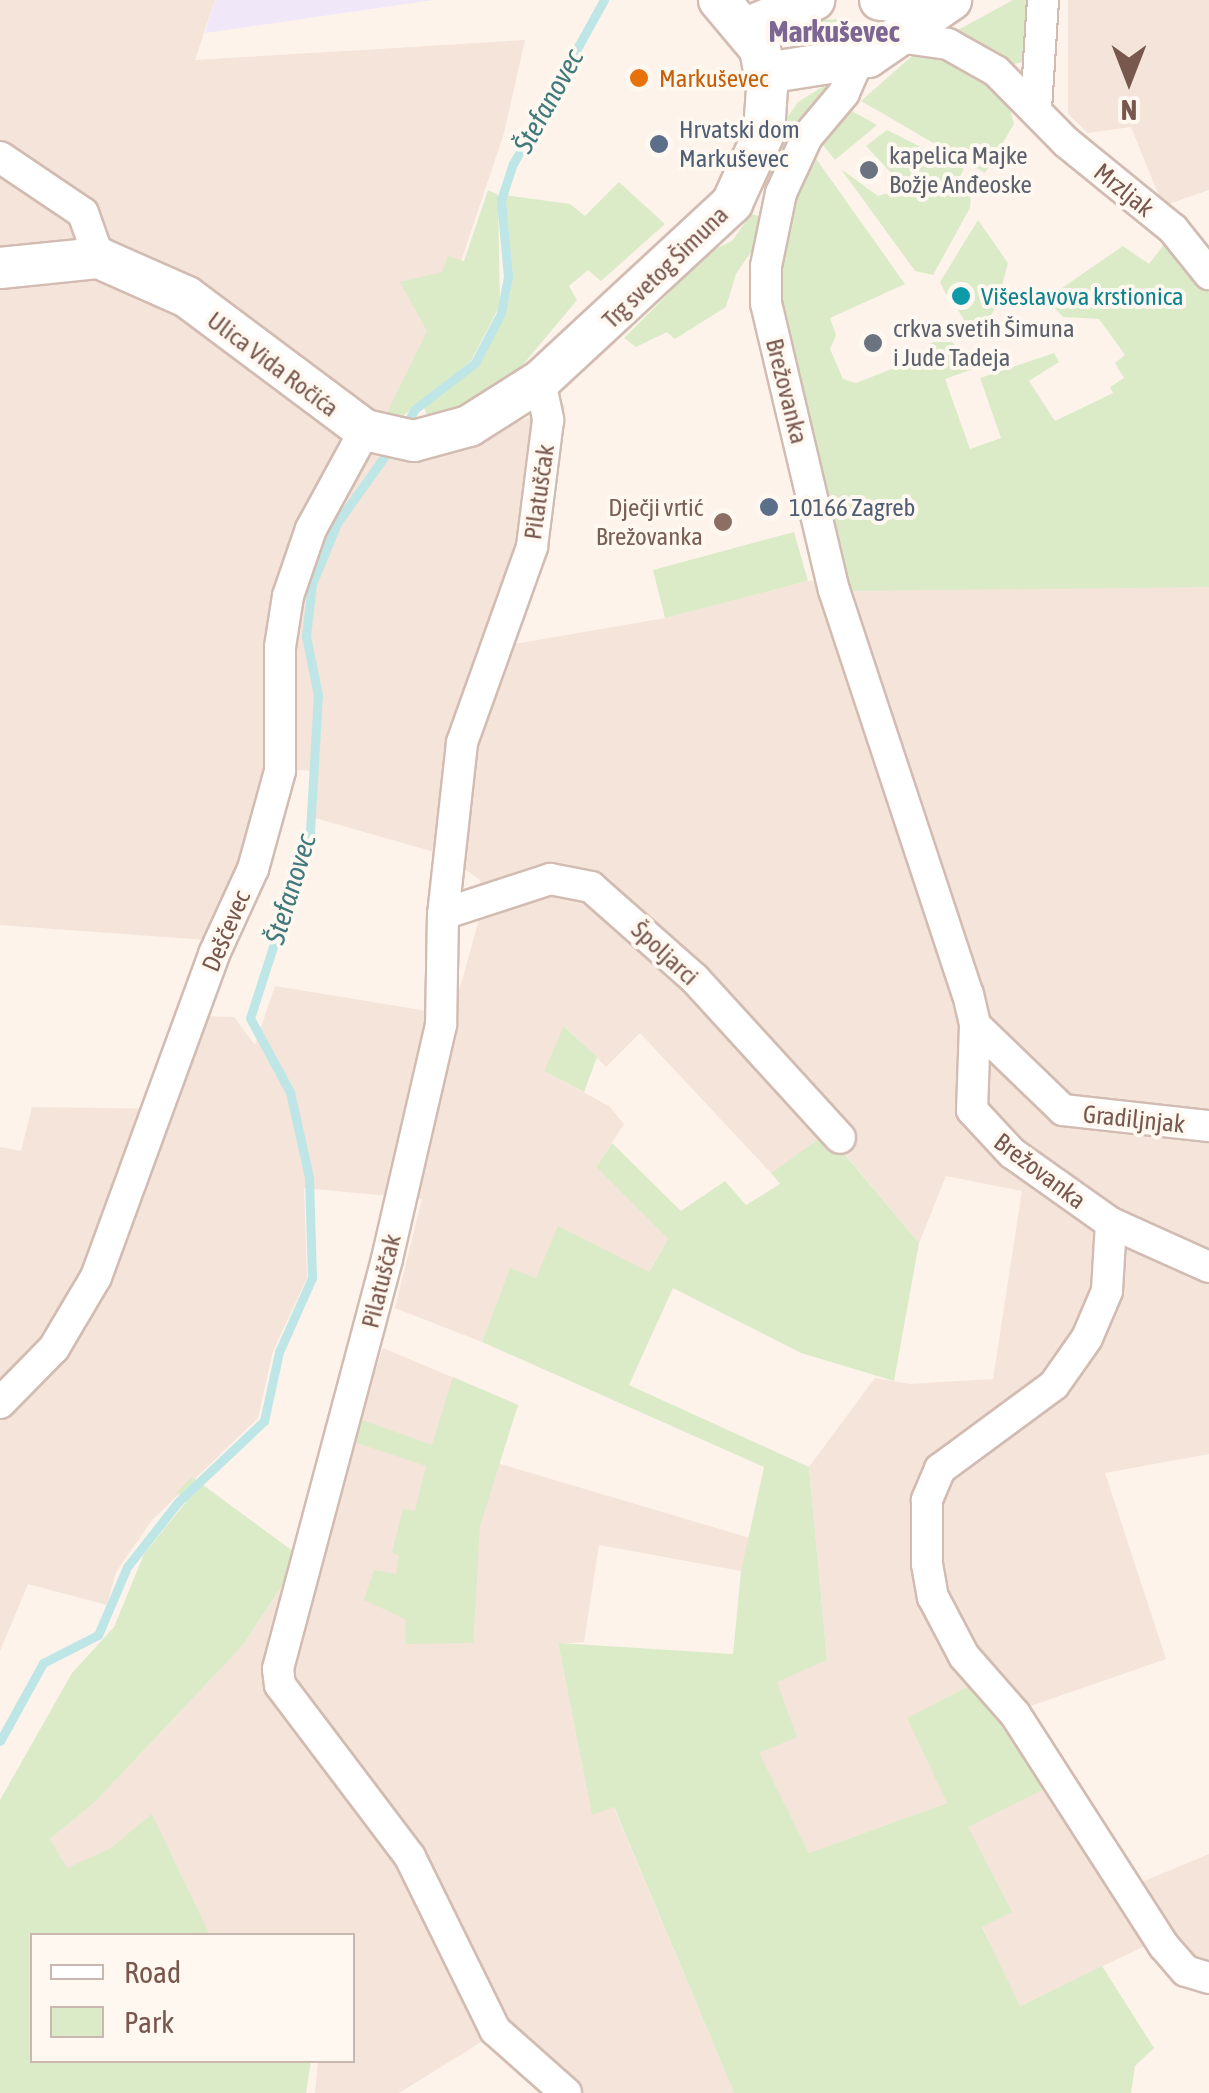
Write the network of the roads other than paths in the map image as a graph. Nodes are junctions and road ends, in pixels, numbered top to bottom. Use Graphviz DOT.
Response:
graph roads {
  1 [pos="814,0"];
  2 [pos="867,0"];
  3 [pos="880,0"];
  4 [pos="1043,0"];
  5 [pos="947,2"];
  6 [pos="732,14"];
  7 [pos="878,50"];
  8 [pos="766,72"];
  9 [pos="1036,108"];
  10 [pos="0,157"];
  11 [pos="99,258"];
  12 [pos="0,268"];
  13 [pos="1209,274"];
  14 [pos="540,382"];
  15 [pos="388,436"];
  16 [pos="443,914"];
  17 [pos="975,1024"];
  18 [pos="1209,1126"];
  19 [pos="840,1138"];
  20 [pos="1110,1223"];
  21 [pos="1209,1268"];
  22 [pos="0,1403"];
  23 [pos="1209,1978"];
  24 [pos="566,2093"];
  1 -- 6 [label="main road, Trg svetog Šimuna"];
  2 -- 7 [label="main road"];
  3 -- 5 [label="main road"];
  4 -- 9 [label="street"];
  5 -- 7 [label="main road"];
  6 -- 8 [label="main road, Trg svetog Šimuna"];
  7 -- 8 [label="main road"];
  7 -- 9 [label="street, Mrzljak"];
  7 -- 17 [label="street, Brežovanka"];
  8 -- 14 [label="main road, Trg svetog Šimuna"];
  9 -- 13 [label="street, Mrzljak"];
  10 -- 11 [label="street"];
  11 -- 12 [label="main road"];
  11 -- 15 [label="main road, Ulica Vida Ročića"];
  14 -- 15 [label="main road"];
  14 -- 16 [label="street, Pilatuščak"];
  15 -- 22 [label="street, Deščevec"];
  16 -- 19 [label="street, Špoljarci"];
  16 -- 24 [label="street, Pilatuščak"];
  17 -- 18 [label="street, Gradiljnjak"];
  17 -- 20 [label="street, Brežovanka"];
  20 -- 21 [label="street"];
  20 -- 23 [label="street, Brežovanka"];
}
